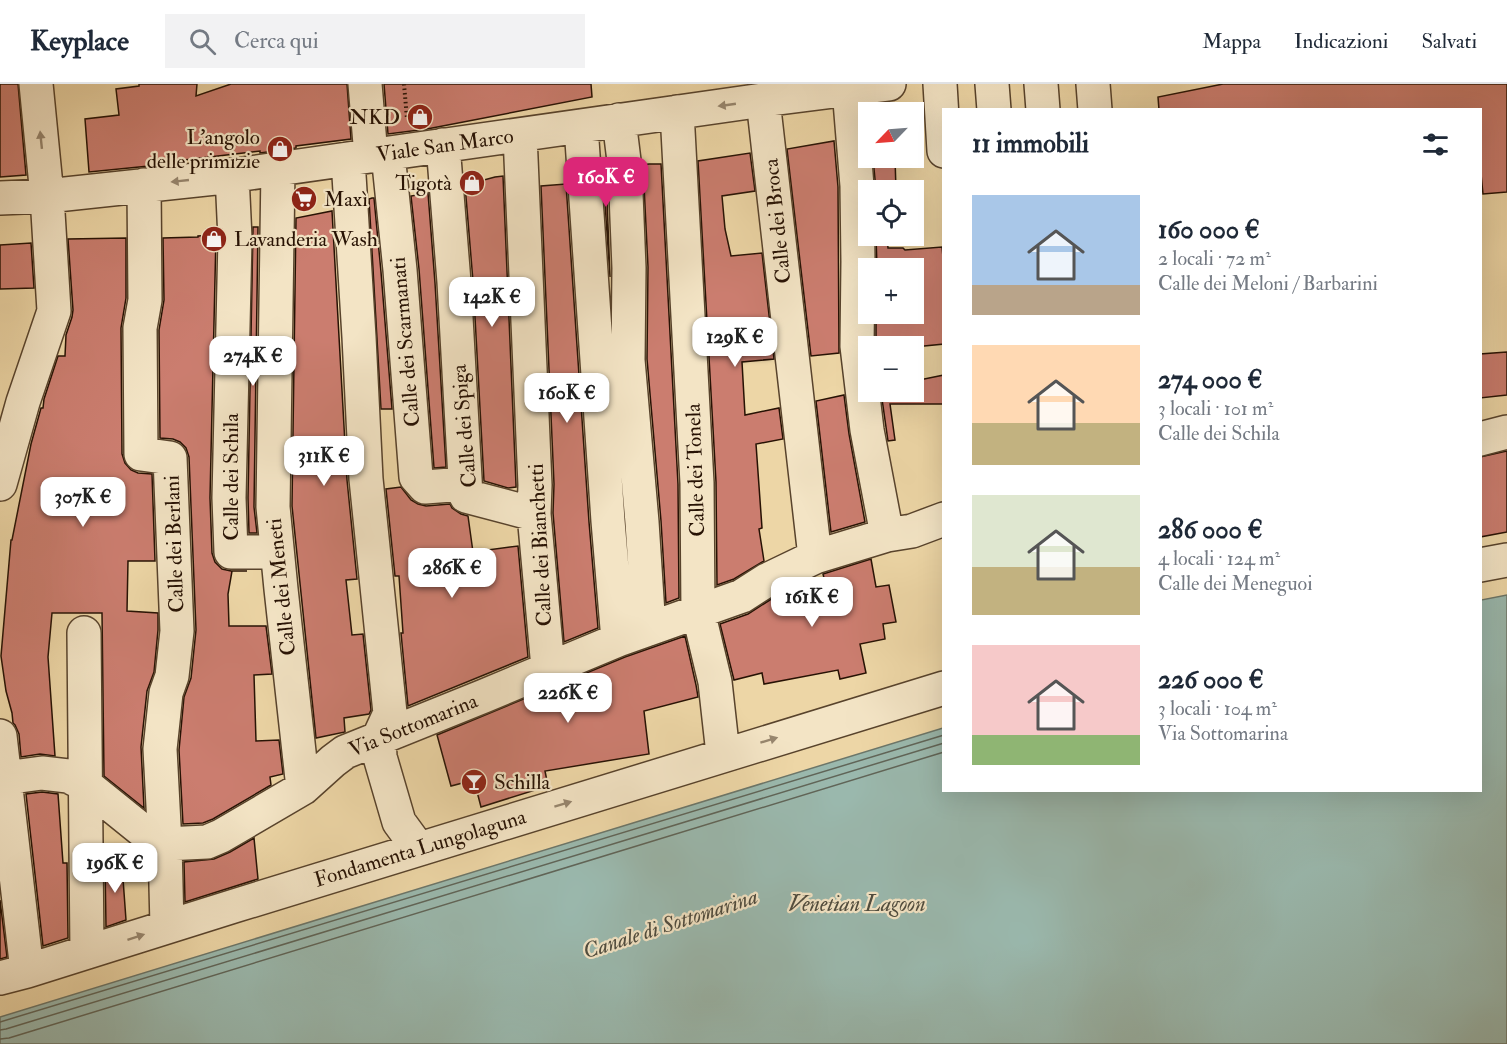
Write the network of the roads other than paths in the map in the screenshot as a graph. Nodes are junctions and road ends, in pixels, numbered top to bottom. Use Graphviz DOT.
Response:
graph roads {
  1 [pos="36,84"];
  2 [pos="365,84"];
  3 [pos="889,84"];
  4 [pos="940,84"];
  5 [pos="992,84"];
  6 [pos="1041,84"];
  7 [pos="1093,84"];
  8 [pos="849,89"];
  9 [pos="763,100"];
  10 [pos="994,108"];
  11 [pos="1043,108"];
  12 [pos="1095,108"];
  13 [pos="677,112"];
  14 [pos="942,118"];
  15 [pos="619,120"];
  16 [pos="581,126"];
  17 [pos="520,135"];
  18 [pos="443,145"];
  19 [pos="369,156"];
  20 [pos="278,169"];
  21 [pos="232,175"];
  22 [pos="144,185"];
  23 [pos="47,196"];
  24 [pos="0,198"];
  25 [pos="1507,432"];
  26 [pos="1482,438"];
  27 [pos="0,484"];
  28 [pos="465,484"];
  29 [pos="534,514"];
  30 [pos="942,520"];
  31 [pos="887,535"];
  32 [pos="277,552"];
  33 [pos="815,556"];
  34 [pos="1507,560"];
  35 [pos="1482,565"];
  36 [pos="698,611"];
  37 [pos="649,629"];
  38 [pos="84,633"];
  39 [pos="618,640"];
  40 [pos="548,668"];
  41 [pos="942,689"];
  42 [pos="0,736"];
  43 [pos="379,737"];
  44 [pos="723,754"];
  45 [pos="5,778"];
  46 [pos="86,785"];
  47 [pos="303,788"];
  48 [pos="165,844"];
  49 [pos="418,848"];
  50 [pos="168,927"];
  51 [pos="87,952"];
  52 [pos="14,975"];
  23 -- 1 [label="street, one-way"];
  2 -- 19 [label="street"];
  3 -- 8 [label="street, Viale San Marco"];
  4 -- 14 [label="street"];
  5 -- 10 [label="street"];
  6 -- 11 [label="street"];
  7 -- 12 [label="street"];
  8 -- 9 [label="street, Viale San Marco"];
  8 -- 31 [label="street"];
  9 -- 13 [label="street, Viale San Marco, one-way"];
  9 -- 33 [label="street, Calle dei Broca"];
  13 -- 15 [label="street, Viale San Marco"];
  13 -- 36 [label="street, Calle dei Tonela"];
  15 -- 16 [label="street, Viale San Marco"];
  15 -- 37 [label="street"];
  16 -- 17 [label="street, Viale San Marco"];
  16 -- 39 [label="street"];
  17 -- 18 [label="street, Viale San Marco"];
  17 -- 29 [label="street, Calle dei Bianchetti"];
  18 -- 19 [label="street, Viale San Marco"];
  18 -- 28 [label="street, Calle dei Spiga"];
  19 -- 20 [label="street, Viale San Marco"];
  19 -- 28 [label="street, Calle dei Scarmanati"];
  19 -- 43 [label="street"];
  20 -- 21 [label="street, Viale San Marco"];
  20 -- 32 [label="street, Calle dei Meneti"];
  21 -- 22 [label="street, Viale San Marco, one-way"];
  21 -- 32 [label="street, Calle dei Schila"];
  22 -- 23 [label="street, Viale San Marco"];
  22 -- 48 [label="street, Calle dei Berlani"];
  23 -- 24 [label="street, Viale San Marco"];
  23 -- 27 [label="street"];
  25 -- 26 [label="street"];
  28 -- 29 [label="street, Calle dei Spiga"];
  29 -- 40 [label="street, Calle dei Bianchetti"];
  30 -- 31 [label="street, Via Sottomarina"];
  31 -- 33 [label="street, Via Sottomarina"];
  32 -- 47 [label="street, Calle dei Meneti"];
  33 -- 36 [label="street, Via Sottomarina"];
  34 -- 35 [label="street"];
  36 -- 37 [label="street, Via Sottomarina"];
  36 -- 44 [label="street, Calle dei Tonela"];
  37 -- 39 [label="street, Via Sottomarina"];
  38 -- 46 [label="street"];
  39 -- 40 [label="street, Via Sottomarina"];
  40 -- 43 [label="street, Via Sottomarina"];
  44 -- 41 [label="street, Fondamenta Lungolaguna, one-way"];
  42 -- 45 [label="street"];
  43 -- 47 [label="street, Via Sottomarina"];
  43 -- 49 [label="street"];
  49 -- 44 [label="street, Fondamenta Lungolaguna, one-way"];
  45 -- 46 [label="street"];
  45 -- 52 [label="street"];
  46 -- 48 [label="street"];
  46 -- 51 [label="street"];
  47 -- 48 [label="street, Via Sottomarina"];
  48 -- 50 [label="street, Calle dei Berlani"];
  49 -- 50 [label="street, Fondamenta Lungolaguna"];
  51 -- 50 [label="street, Fondamenta Lungolaguna, one-way"];
  51 -- 52 [label="street, Fondamenta Lungolaguna"];
}
